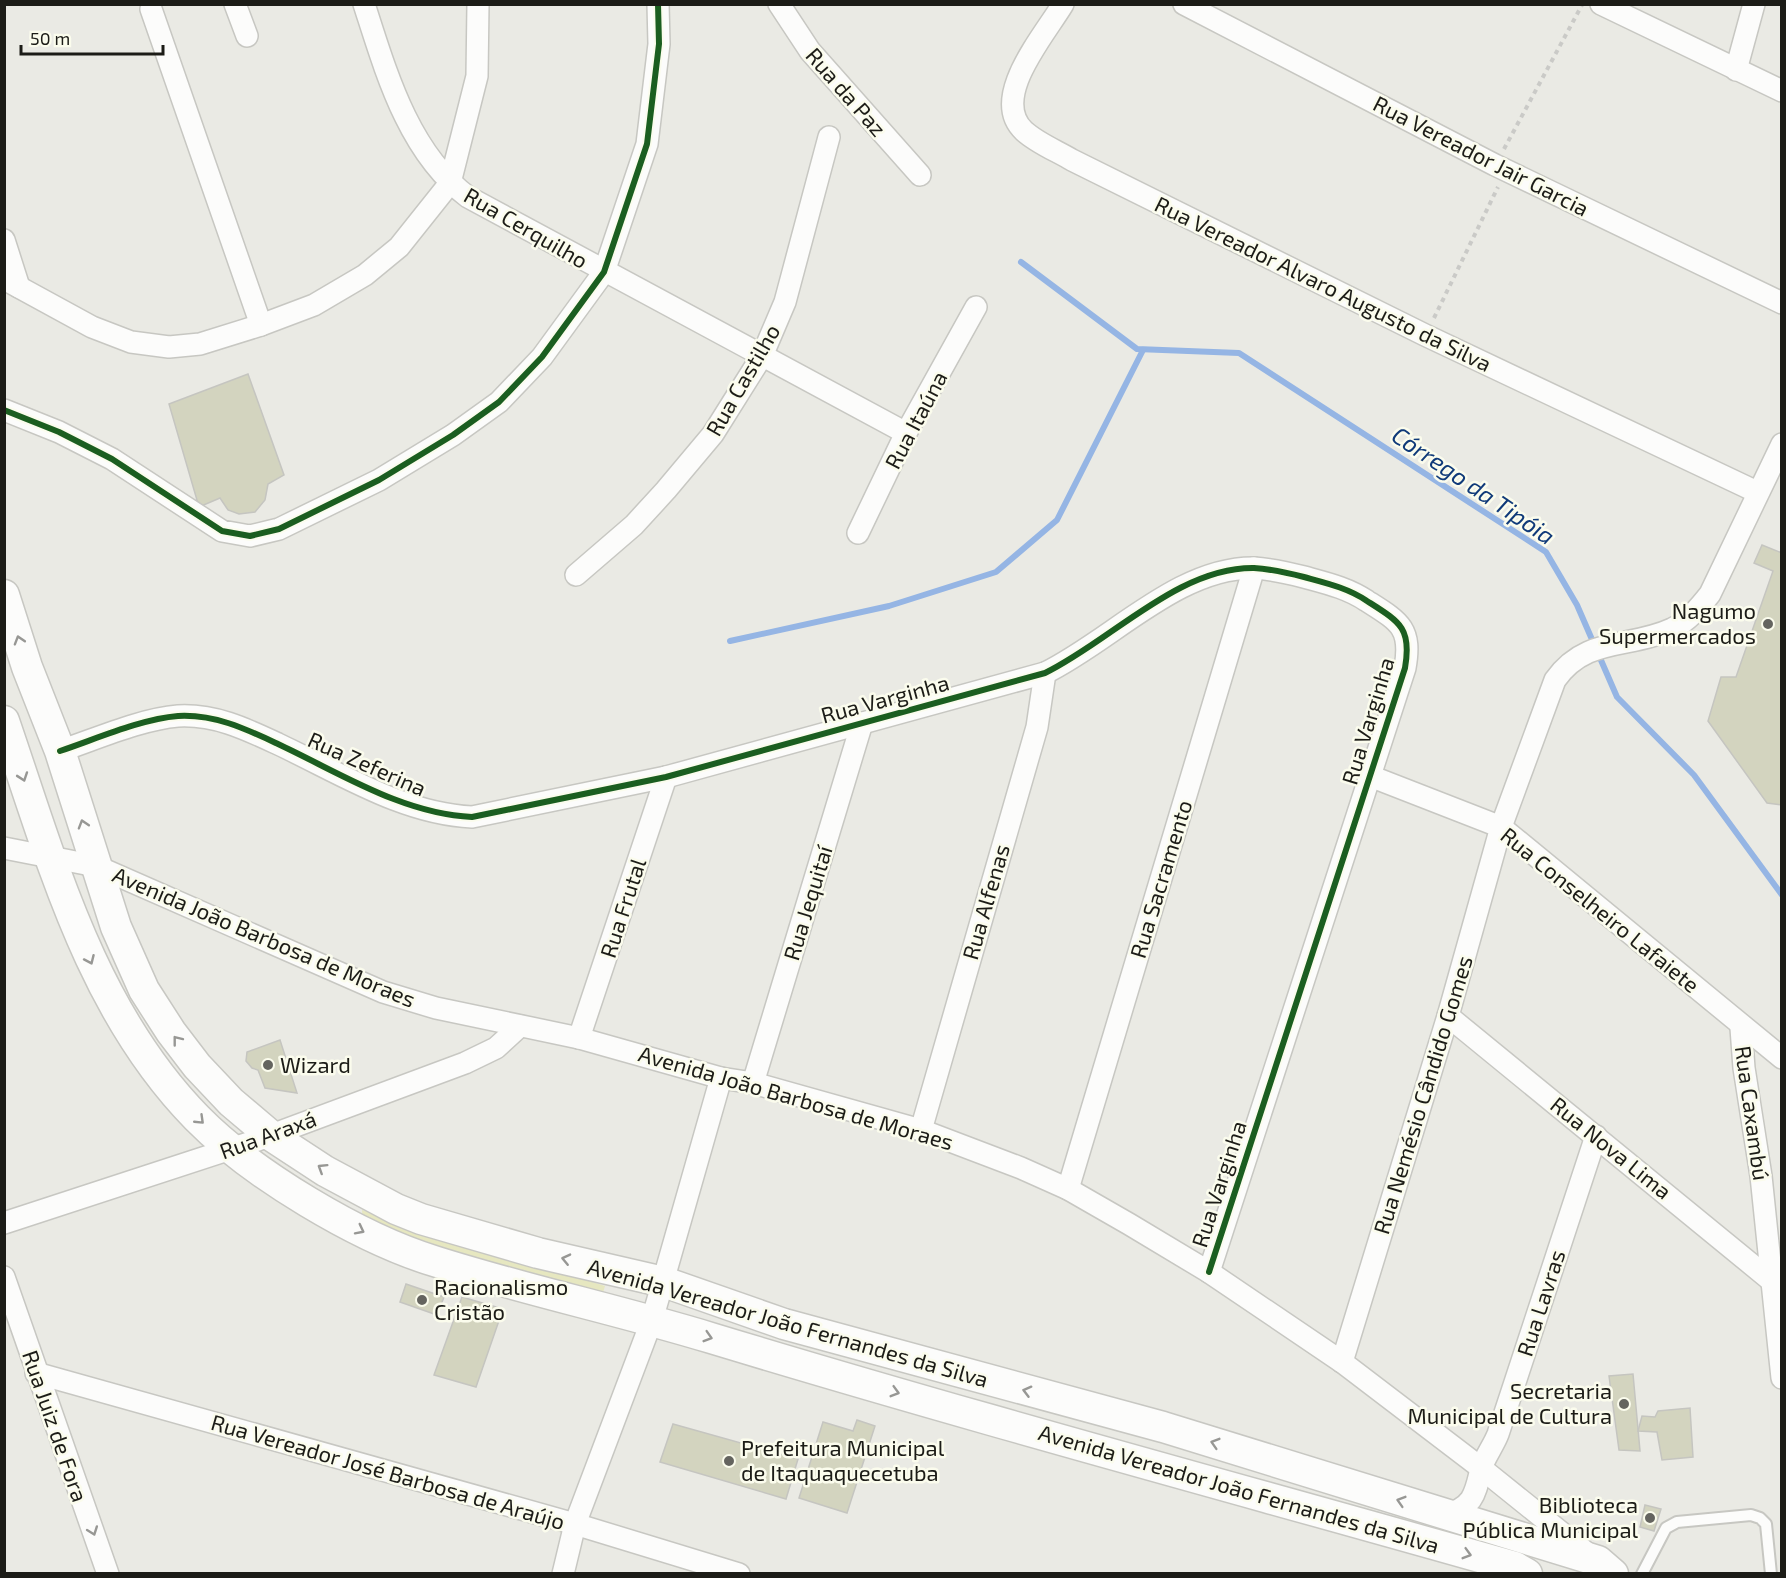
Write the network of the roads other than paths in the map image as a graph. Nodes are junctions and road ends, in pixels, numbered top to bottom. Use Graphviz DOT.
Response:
graph roads {
  1 [pos="235,4"];
  2 [pos="364,4"];
  3 [pos="478,4"];
  4 [pos="658,4"];
  5 [pos="779,4"];
  6 [pos="1063,4"];
  7 [pos="1184,4"];
  8 [pos="1600,4"];
  9 [pos="1754,4"];
  10 [pos="151,9"];
  11 [pos="247,36"];
  12 [pos="1736,70"];
  13 [pos="1782,91"];
  14 [pos="829,137"];
  15 [pos="920,175"];
  16 [pos="450,183"];
  17 [pos="4,240"];
  18 [pos="604,272"];
  19 [pos="12,283"];
  20 [pos="1782,303"];
  21 [pos="976,307"];
  22 [pos="261,326"];
  23 [pos="762,356"];
  24 [pos="4,410"];
  25 [pos="906,433"];
  26 [pos="1782,444"];
  27 [pos="1757,492"];
  28 [pos="858,533"];
  29 [pos="1254,568"];
  30 [pos="576,575"];
  31 [pos="4,595"];
  32 [pos="1045,673"];
  33 [pos="4,721"];
  34 [pos="862,723"];
  35 [pos="60,751"];
  36 [pos="1370,776"];
  37 [pos="666,777"];
  38 [pos="1501,827"];
  39 [pos="4,848"];
  40 [pos="50,856"];
  41 [pos="96,866"];
  42 [pos="1448,1016"];
  43 [pos="520,1026"];
  44 [pos="1741,1028"];
  45 [pos="579,1038"];
  46 [pos="1782,1058"];
  47 [pos="722,1078"];
  48 [pos="753,1083"];
  49 [pos="921,1130"];
  50 [pos="270,1135"];
  51 [pos="1596,1136"];
  52 [pos="233,1148"];
  53 [pos="1068,1189"];
  54 [pos="4,1223"];
  55 [pos="1209,1272"];
  56 [pos="4,1277"];
  57 [pos="664,1282"];
  58 [pos="1773,1282"];
  59 [pos="652,1320"];
  60 [pos="1342,1362"];
  61 [pos="36,1373"];
  62 [pos="1782,1378"];
  63 [pos="1071,1403"];
  64 [pos="1057,1438"];
  65 [pos="1481,1468"];
  66 [pos="1446,1515"];
  67 [pos="575,1524"];
  68 [pos="1596,1569"];
  69 [pos="108,1574"];
  70 [pos="563,1574"];
  71 [pos="739,1574"];
  72 [pos="1527,1574"];
  73 [pos="1642,1574"];
  74 [pos="1771,1574"];
  1 -- 11 [label="street"];
  2 -- 16 [label="street, Rua Cerquilho"];
  3 -- 16 [label="street"];
  4 -- 18 [label="street"];
  5 -- 15 [label="street, Rua da Paz"];
  6 -- 27 [label="street, Rua Vereador Alvaro Augusto da Silva"];
  7 -- 20 [label="street, Rua Vereador Jair Garcia"];
  8 -- 12 [label="street"];
  9 -- 12 [label="street"];
  10 -- 22 [label="street"];
  12 -- 13 [label="street"];
  14 -- 23 [label="street, Rua Castilho"];
  16 -- 18 [label="street, Rua Cerquilho"];
  16 -- 22 [label="street"];
  17 -- 19 [label="street"];
  18 -- 23 [label="street, Rua Cerquilho"];
  18 -- 24 [label="street"];
  19 -- 22 [label="street"];
  21 -- 25 [label="street, Rua Itaúna"];
  23 -- 25 [label="street, Rua Cerquilho"];
  23 -- 30 [label="street, Rua Castilho"];
  25 -- 28 [label="street, Rua Itaúna"];
  26 -- 27 [label="street"];
  27 -- 38 [label="street, Rua Nemésio Cândido Gomes"];
  29 -- 32 [label="street, Rua Varginha"];
  29 -- 36 [label="street, Rua Varginha"];
  29 -- 53 [label="street, Rua Sacramento"];
  35 -- 31 [label="main road, Avenida Vereador João Fernandes da Silva, one-way"];
  32 -- 34 [label="street, Rua Varginha"];
  32 -- 49 [label="street, Rua Alfenas"];
  33 -- 40 [label="main road, Avenida Vereador João Fernandes da Silva, one-way"];
  34 -- 37 [label="street, Rua Varginha"];
  34 -- 48 [label="street, Rua Jequitaí"];
  35 -- 37 [label="street, Rua Zeferina"];
  41 -- 35 [label="main road, Avenida Vereador João Fernandes da Silva, one-way"];
  36 -- 38 [label="street, Rua Conselheiro Lafaiete"];
  36 -- 55 [label="street, Rua Varginha"];
  37 -- 45 [label="street, Rua Frutal"];
  38 -- 42 [label="street, Rua Nemésio Cândido Gomes"];
  38 -- 44 [label="street, Rua Conselheiro Lafaiete"];
  39 -- 40 [label="street, Avenida João Barbosa de Moraes"];
  40 -- 41 [label="street, Avenida João Barbosa de Moraes"];
  40 -- 52 [label="main road, Avenida Vereador João Fernandes da Silva, one-way"];
  41 -- 43 [label="street, Avenida João Barbosa de Moraes"];
  50 -- 41 [label="main road, Avenida Vereador João Fernandes da Silva, one-way"];
  42 -- 51 [label="street, Rua Nova Lima"];
  42 -- 60 [label="street, Rua Nemésio Cândido Gomes"];
  43 -- 45 [label="street, Avenida João Barbosa de Moraes"];
  43 -- 50 [label="street, Rua Araxá"];
  44 -- 46 [label="street, Rua Conselheiro Lafaiete"];
  44 -- 58 [label="street, Rua Caxambú"];
  45 -- 47 [label="street, Avenida João Barbosa de Moraes"];
  47 -- 48 [label="street, Avenida João Barbosa de Moraes"];
  47 -- 57 [label="street"];
  48 -- 49 [label="street, Avenida João Barbosa de Moraes"];
  49 -- 53 [label="street, Avenida João Barbosa de Moraes"];
  50 -- 52 [label="street, Rua Araxá"];
  57 -- 50 [label="main road, Avenida Vereador João Fernandes da Silva, one-way"];
  51 -- 58 [label="street, Rua Nova Lima"];
  51 -- 65 [label="street, Rua Lavras"];
  52 -- 54 [label="street, Rua Araxá"];
  52 -- 59 [label="main road, Avenida Vereador João Fernandes da Silva, one-way"];
  53 -- 55 [label="street, Avenida João Barbosa de Moraes"];
  55 -- 60 [label="street, Avenida João Barbosa de Moraes"];
  56 -- 61 [label="street, Rua Juiz de Fora"];
  57 -- 59 [label="street"];
  63 -- 57 [label="main road, Avenida Vereador João Fernandes da Silva, one-way"];
  58 -- 62 [label="street, Rua Caxambú"];
  59 -- 64 [label="main road, Avenida Vereador João Fernandes da Silva, one-way"];
  59 -- 67 [label="street"];
  60 -- 65 [label="street, Avenida João Barbosa de Moraes"];
  61 -- 67 [label="street, Rua Vereador José Barbosa de Araújo"];
  61 -- 69 [label="street, Rua Juiz de Fora, one-way"];
  63 -- 64 [label="main road"];
  66 -- 63 [label="main road, Avenida Vereador João Fernandes da Silva, one-way"];
  64 -- 72 [label="main road, Avenida Vereador João Fernandes da Silva, one-way"];
  65 -- 66 [label="street"];
  65 -- 68 [label="street, Avenida João Barbosa de Moraes"];
  66 -- 68 [label="main road, Avenida Vereador João Fernandes da Silva"];
  67 -- 70 [label="street"];
  67 -- 71 [label="street, Rua Vereador José Barbosa de Araújo"];
  73 -- 74 [label="lane"];
}
